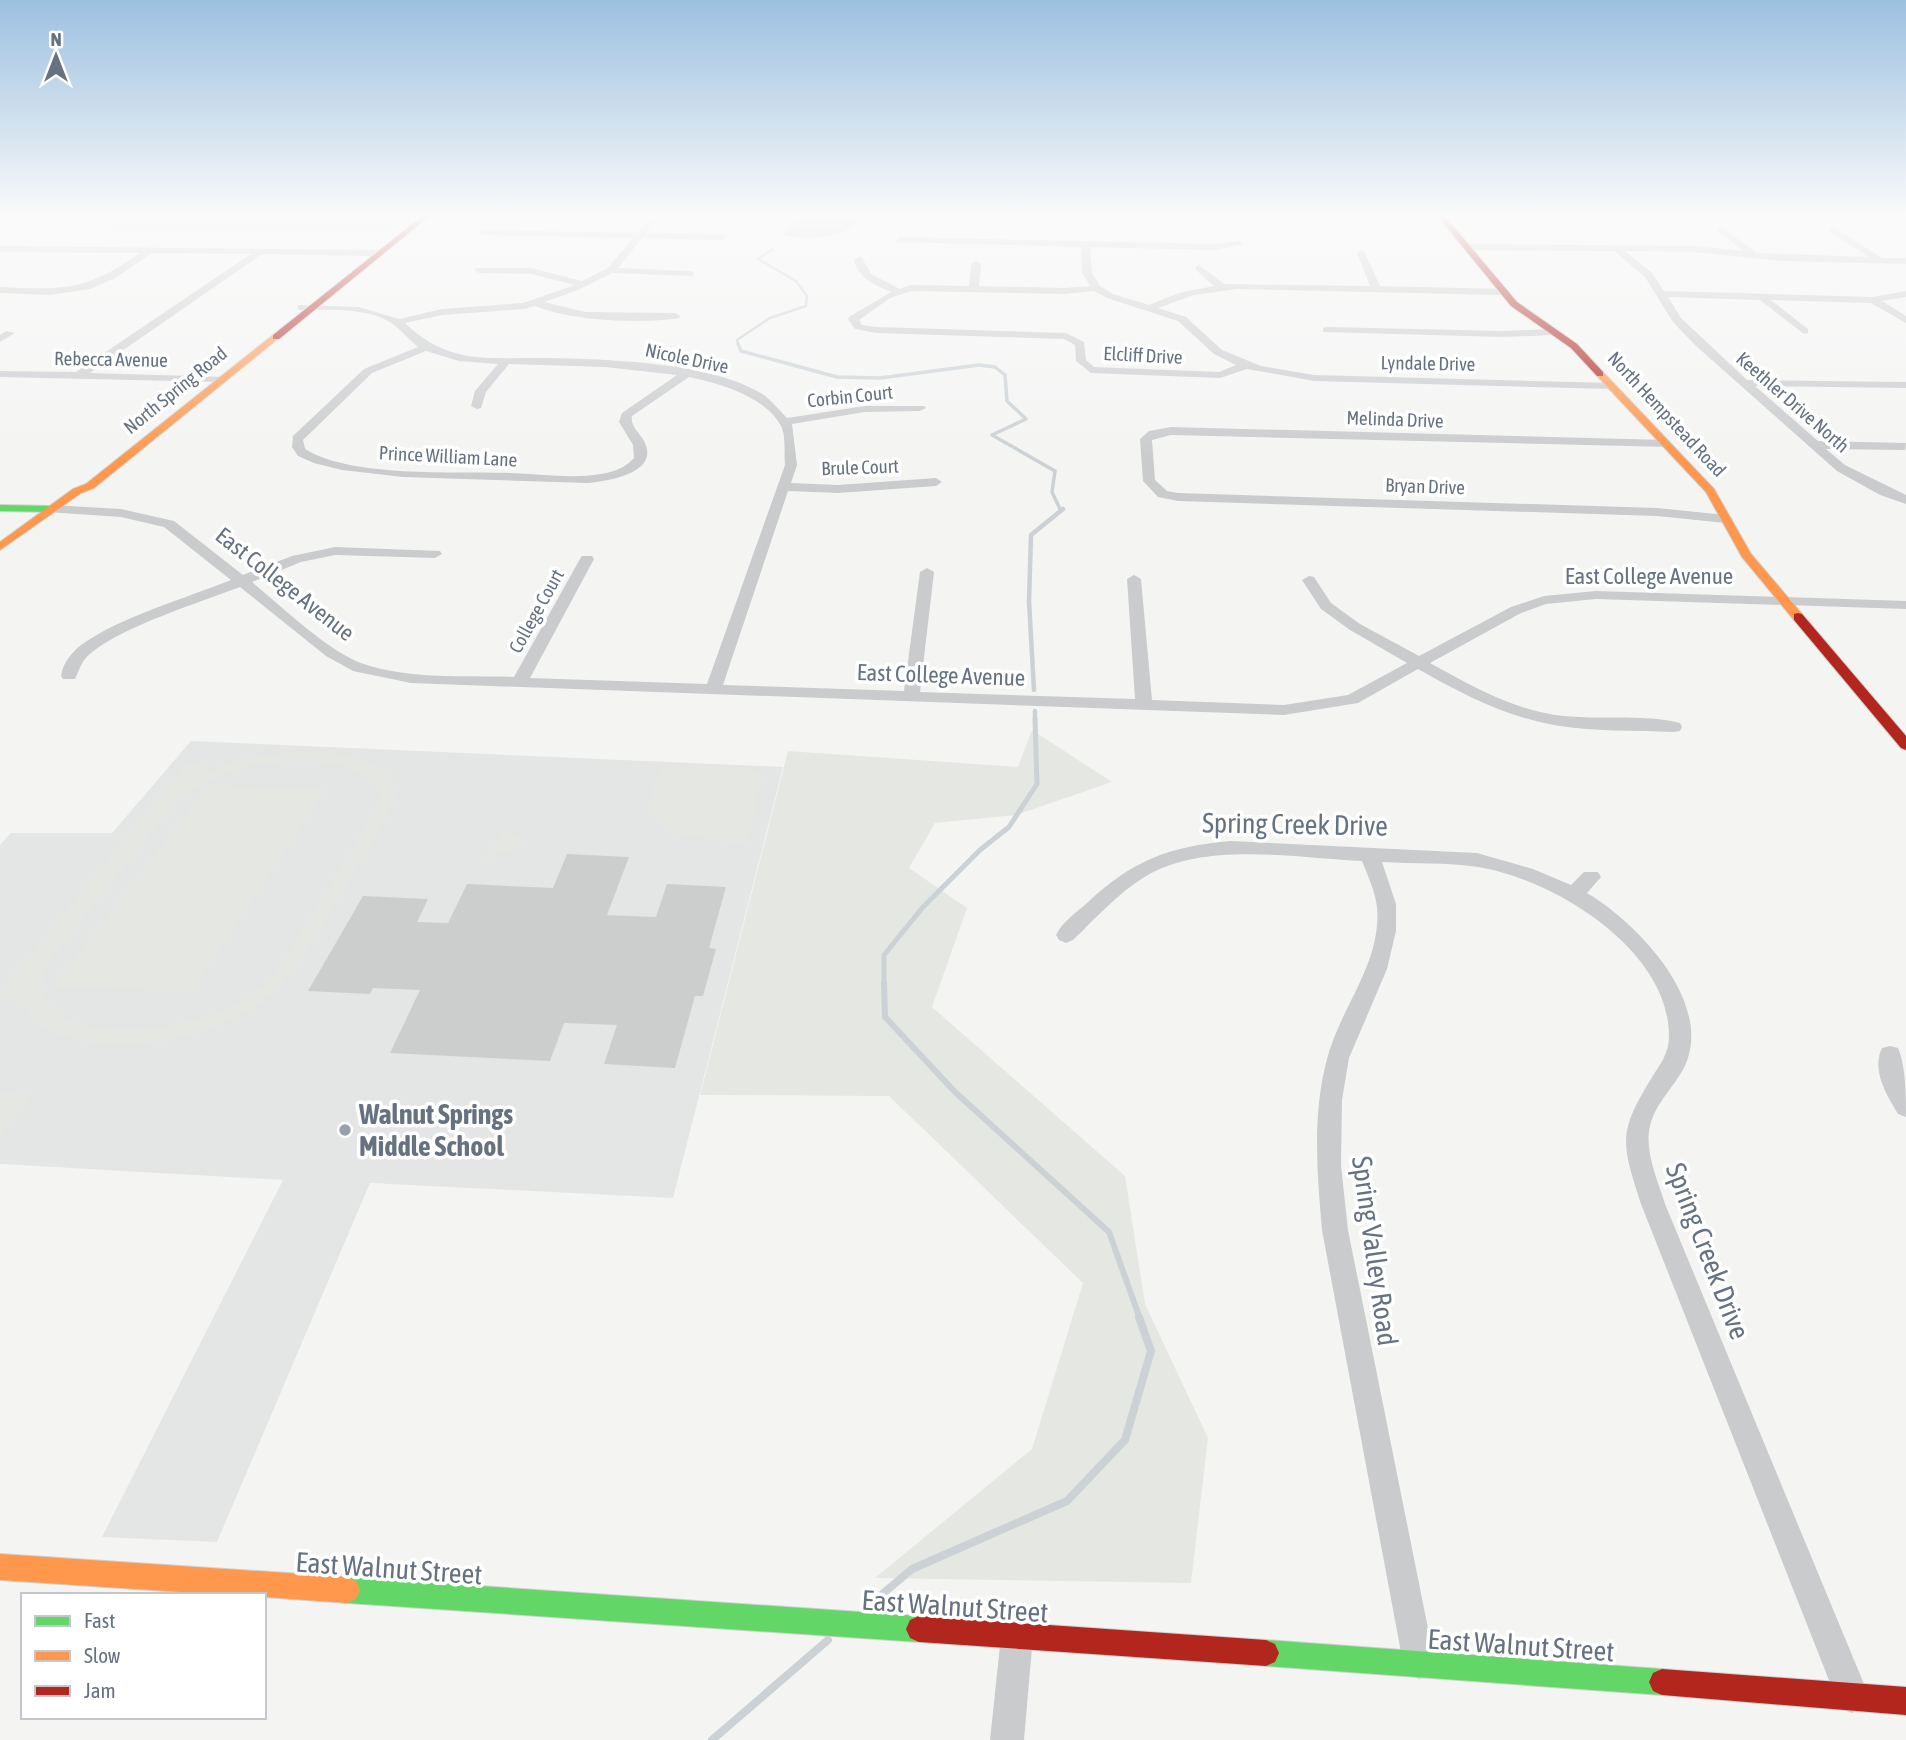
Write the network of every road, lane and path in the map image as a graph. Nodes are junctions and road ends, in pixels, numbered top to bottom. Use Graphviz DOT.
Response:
graph roads {
  1 [pos="197,295"];
  2 [pos="321,295"];
  3 [pos="556,295"];
  4 [pos="890,295"];
  5 [pos="1109,295"];
  6 [pos="1186,295"];
  7 [pos="1505,295"];
  8 [pos="1663,295"];
  9 [pos="1686,295"];
  10 [pos="1899,295"];
  11 [pos="1764,299"];
  12 [pos="1873,300"];
  13 [pos="537,303"];
  14 [pos="306,307"];
  15 [pos="1151,309"];
  16 [pos="675,316"];
  17 [pos="1906,320"];
  18 [pos="397,322"];
  19 [pos="1327,330"];
  20 [pos="1804,331"];
  21 [pos="1554,332"];
  22 [pos="10,333"];
  23 [pos="0,339"];
  24 [pos="426,347"];
  25 [pos="505,362"];
  26 [pos="1246,365"];
  27 [pos="689,372"];
  28 [pos="0,374"];
  29 [pos="78,376"];
  30 [pos="216,379"];
  31 [pos="1745,383"];
  32 [pos="1906,385"];
  33 [pos="1611,386"];
  34 [pos="477,407"];
  35 [pos="920,408"];
  36 [pos="785,422"];
  37 [pos="1666,444"];
  38 [pos="1816,445"];
  39 [pos="1905,446"];
  40 [pos="1146,461"];
  41 [pos="936,482"];
  42 [pos="784,487"];
  43 [pos="1906,500"];
  44 [pos="0,508"];
  45 [pos="52,509"];
  46 [pos="1726,519"];
  47 [pos="7,543"];
  48 [pos="435,554"];
  49 [pos="0,556"];
  50 [pos="587,559"];
  51 [pos="927,572"];
  52 [pos="1134,579"];
  53 [pos="242,580"];
  54 [pos="1309,580"];
  55 [pos="1786,601"];
  56 [pos="1906,605"];
  57 [pos="1419,663"];
  58 [pos="69,676"];
  59 [pos="519,682"];
  60 [pos="713,690"];
  61 [pos="911,697"];
  62 [pos="1144,706"];
  63 [pos="1674,726"];
  64 [pos="1906,745"];
  65 [pos="1370,855"];
  66 [pos="1591,877"];
  67 [pos="1574,894"];
  68 [pos="1066,935"];
  69 [pos="1890,1055"];
  70 [pos="1906,1107"];
  71 [pos="0,1567"];
  72 [pos="1017,1636"];
  73 [pos="1419,1663"];
  74 [pos="1852,1697"];
  75 [pos="1906,1701"];
  76 [pos="1007,1740"];
  1 -- 29 [label="street"];
  2 -- 14 [label="main road, North Spring Road"];
  3 -- 13 [label="street"];
  4 -- 26 [label="street, Elcliff Drive"];
  5 -- 15 [label="street"];
  6 -- 15 [label="street"];
  7 -- 21 [label="main road, North Hempstead Road"];
  8 -- 31 [label="street, Keethler Drive North"];
  9 -- 11 [label="street"];
  10 -- 12 [label="street"];
  11 -- 12 [label="street"];
  11 -- 20 [label="street"];
  12 -- 17 [label="street"];
  13 -- 16 [label="street"];
  13 -- 18 [label="street"];
  14 -- 18 [label="street, Nicole Drive"];
  14 -- 30 [label="main road, North Spring Road"];
  15 -- 26 [label="street"];
  18 -- 24 [label="street, Nicole Drive"];
  19 -- 21 [label="street"];
  21 -- 33 [label="main road, North Hempstead Road"];
  22 -- 23 [label="street"];
  24 -- 25 [label="street, Nicole Drive"];
  24 -- 27 [label="street, Prince William Lane"];
  25 -- 27 [label="street, Nicole Drive"];
  25 -- 34 [label="street"];
  26 -- 33 [label="street, Lyndale Drive"];
  27 -- 36 [label="street, Nicole Drive"];
  28 -- 29 [label="street, Rebecca Avenue"];
  29 -- 30 [label="street, Rebecca Avenue"];
  30 -- 45 [label="main road, North Spring Road"];
  31 -- 32 [label="street"];
  31 -- 38 [label="street, Keethler Drive North"];
  33 -- 37 [label="main road, North Hempstead Road"];
  35 -- 36 [label="street, Corbin Court"];
  36 -- 42 [label="street"];
  37 -- 40 [label="street, Melinda Drive"];
  37 -- 46 [label="main road, North Hempstead Road"];
  38 -- 39 [label="street"];
  38 -- 43 [label="street, Keethler Drive North"];
  40 -- 46 [label="street, Bryan Drive"];
  41 -- 42 [label="street, Brule Court"];
  42 -- 60 [label="street"];
  44 -- 45 [label="main road, East College Avenue"];
  45 -- 47 [label="main road, North Spring Road"];
  45 -- 53 [label="street, East College Avenue"];
  46 -- 55 [label="main road, North Hempstead Road"];
  47 -- 49 [label="main road, North Spring Road"];
  48 -- 53 [label="street"];
  50 -- 59 [label="street, College Court"];
  51 -- 61 [label="street"];
  52 -- 62 [label="street"];
  53 -- 58 [label="street"];
  53 -- 59 [label="street, East College Avenue"];
  54 -- 57 [label="street"];
  55 -- 56 [label="street, East College Avenue"];
  55 -- 57 [label="street, East College Avenue"];
  55 -- 64 [label="main road, North Hempstead Road"];
  57 -- 62 [label="street, East College Avenue"];
  57 -- 63 [label="street"];
  59 -- 60 [label="street, East College Avenue"];
  60 -- 61 [label="street, East College Avenue"];
  61 -- 62 [label="street, East College Avenue"];
  65 -- 67 [label="street, Spring Creek Drive"];
  65 -- 68 [label="street, Spring Creek Drive"];
  65 -- 73 [label="street, Spring Valley Road"];
  66 -- 67 [label="street"];
  67 -- 74 [label="street, Spring Creek Drive"];
  69 -- 70 [label="street"];
  71 -- 72 [label="main road, East Walnut Street"];
  72 -- 73 [label="main road, East Walnut Street"];
  72 -- 76 [label="street"];
  73 -- 74 [label="main road, East Walnut Street"];
  74 -- 75 [label="main road, East Walnut Street"];
}
